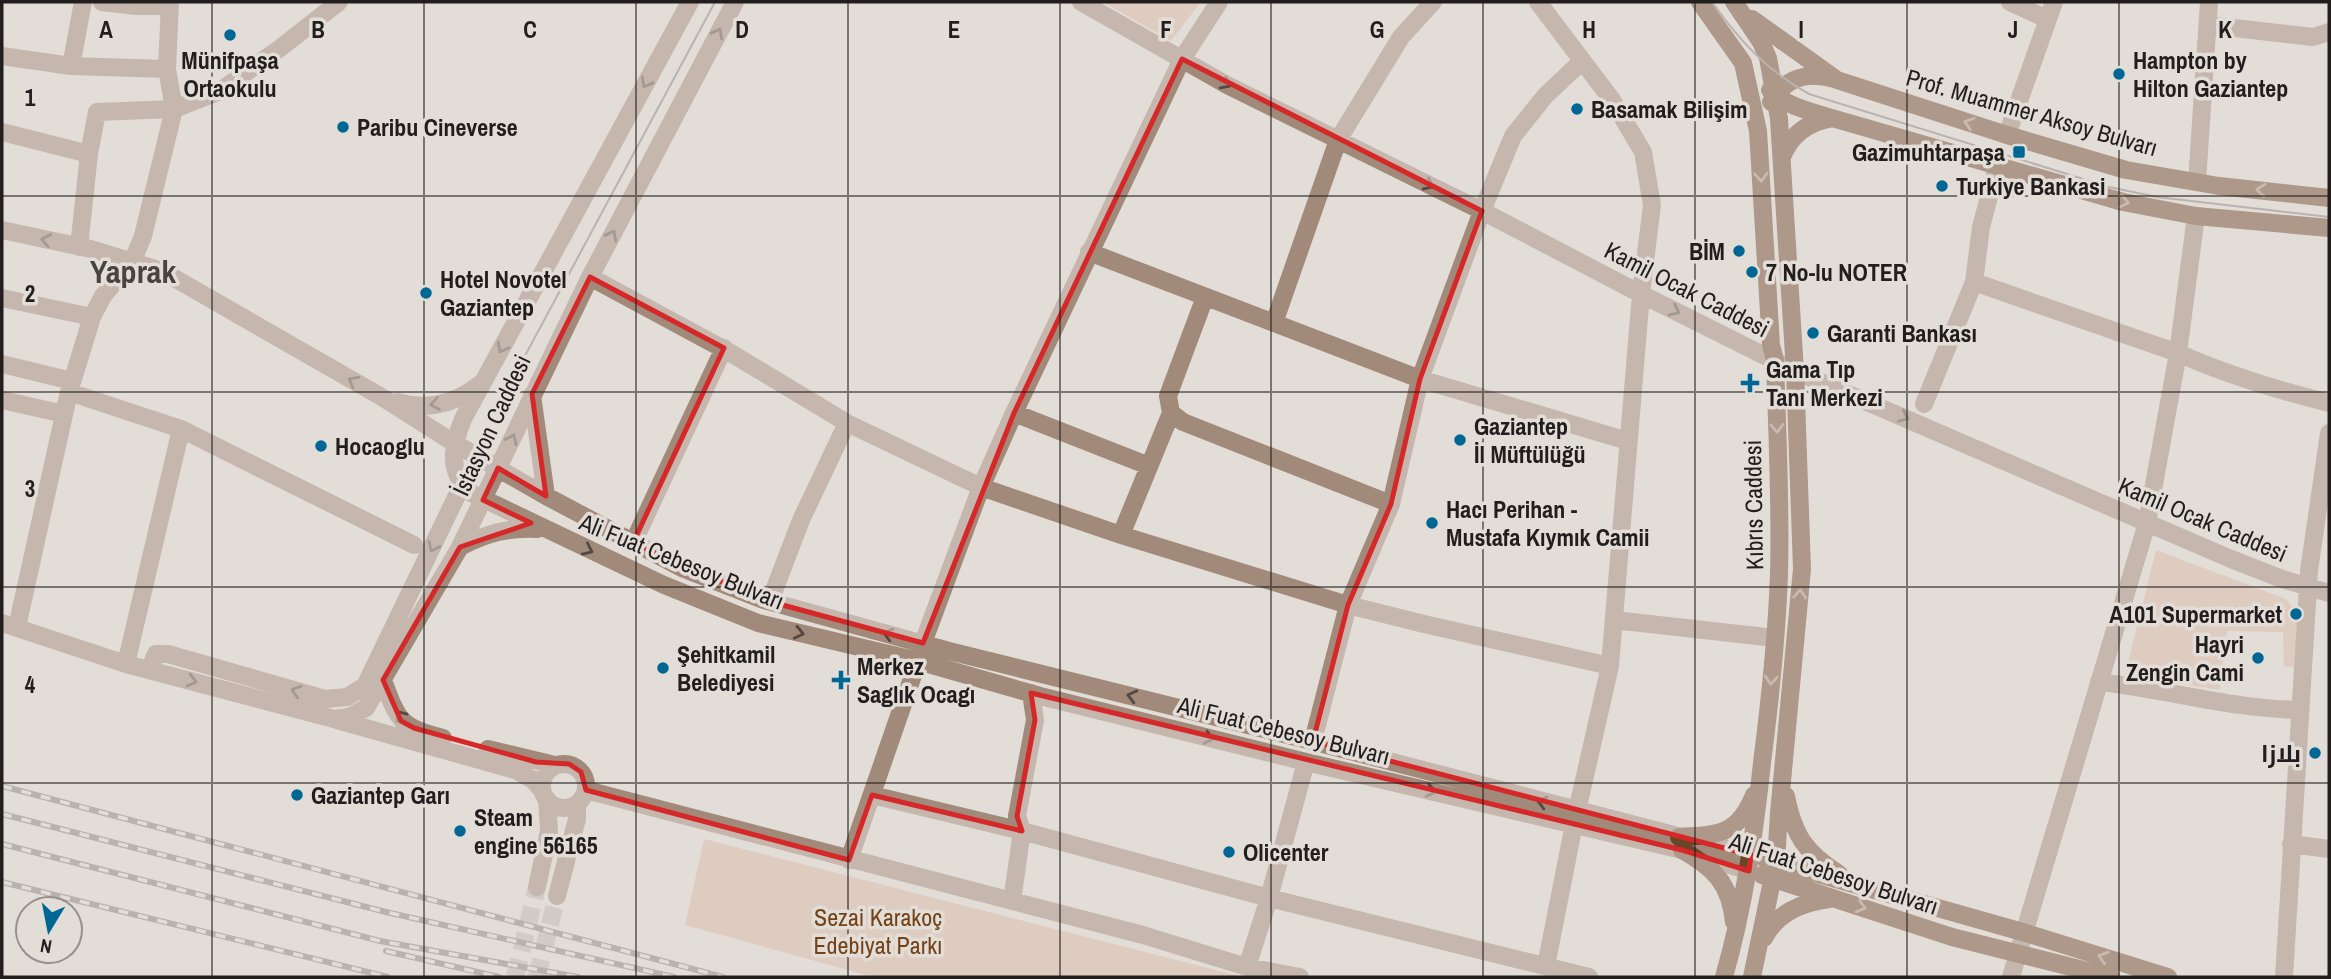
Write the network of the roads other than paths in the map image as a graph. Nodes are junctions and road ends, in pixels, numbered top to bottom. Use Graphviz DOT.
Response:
graph roads {
  1 [pos="83,2"];
  2 [pos="102,2"];
  3 [pos="340,2"];
  4 [pos="690,2"];
  5 [pos="735,2"];
  6 [pos="1081,2"];
  7 [pos="1219,2"];
  8 [pos="1433,2"];
  9 [pos="1538,2"];
  10 [pos="1700,2"];
  11 [pos="2010,2"];
  12 [pos="2054,2"];
  13 [pos="2209,2"];
  14 [pos="170,4"];
  15 [pos="1738,7"];
  16 [pos="2047,19"];
  17 [pos="2208,25"];
  18 [pos="2329,32"];
  19 [pos="2,56"];
  20 [pos="1182,59"];
  21 [pos="1582,61"];
  22 [pos="1743,63"];
  23 [pos="71,66"];
  24 [pos="167,69"];
  25 [pos="1837,79"];
  26 [pos="1775,95"];
  27 [pos="174,109"];
  28 [pos="1832,118"];
  29 [pos="1758,131"];
  30 [pos="2,132"];
  31 [pos="2007,135"];
  32 [pos="1338,140"];
  33 [pos="89,154"];
  34 [pos="1781,160"];
  35 [pos="1997,167"];
  36 [pos="2197,182"];
  37 [pos="2329,198"];
  38 [pos="1482,211"];
  39 [pos="2196,216"];
  40 [pos="2329,228"];
  41 [pos="2,230"];
  42 [pos="79,247"];
  43 [pos="1089,252"];
  44 [pos="133,260"];
  45 [pos="590,277"];
  46 [pos="1974,282"];
  47 [pos="1641,294"];
  48 [pos="1205,297"];
  49 [pos="2,298"];
  50 [pos="92,317"];
  51 [pos="1274,323"];
  52 [pos="724,348"];
  53 [pos="2178,353"];
  54 [pos="1775,360"];
  55 [pos="2,364"];
  56 [pos="1795,371"];
  57 [pos="1420,379"];
  58 [pos="485,380"];
  59 [pos="71,386"];
  60 [pos="532,394"];
  61 [pos="380,397"];
  62 [pos="2,400"];
  63 [pos="2329,403"];
  64 [pos="1924,404"];
  65 [pos="1014,413"];
  66 [pos="1171,413"];
  67 [pos="64,414"];
  68 [pos="847,422"];
  69 [pos="181,429"];
  70 [pos="2329,433"];
  71 [pos="1628,441"];
  72 [pos="453,443"];
  73 [pos="1149,466"];
  74 [pos="498,468"];
  75 [pos="462,485"];
  76 [pos="981,487"];
  77 [pos="547,496"];
  78 [pos="483,500"];
  79 [pos="1391,505"];
  80 [pos="2147,523"];
  81 [pos="544,529"];
  82 [pos="1121,535"];
  83 [pos="633,542"];
  84 [pos="414,545"];
  85 [pos="460,547"];
  86 [pos="2308,588"];
  87 [pos="2329,593"];
  88 [pos="770,601"];
  89 [pos="1348,604"];
  90 [pos="1614,620"];
  91 [pos="9,625"];
  92 [pos="1775,638"];
  93 [pos="923,643"];
  94 [pos="918,662"];
  95 [pos="126,664"];
  96 [pos="1610,666"];
  97 [pos="149,670"];
  98 [pos="383,680"];
  99 [pos="2099,682"];
  100 [pos="1031,693"];
  101 [pos="2300,710"];
  102 [pos="334,719"];
  103 [pos="1313,741"];
  104 [pos="1306,762"];
  105 [pos="555,765"];
  106 [pos="1761,772"];
  107 [pos="1783,775"];
  108 [pos="544,795"];
  109 [pos="872,796"];
  110 [pos="581,797"];
  111 [pos="1576,818"];
  112 [pos="1022,831"];
  113 [pos="1680,843"];
  114 [pos="2291,844"];
  115 [pos="2329,849"];
  116 [pos="849,860"];
  117 [pos="1750,863"];
  118 [pos="1775,870"];
  119 [pos="1850,882"];
  120 [pos="537,887"];
  121 [pos="557,895"];
  122 [pos="1269,898"];
  123 [pos="1831,899"];
  124 [pos="1012,901"];
  125 [pos="2026,933"];
  126 [pos="1735,938"];
  127 [pos="1760,948"];
  128 [pos="2019,953"];
  129 [pos="1546,966"];
  130 [pos="1247,967"];
  131 [pos="1726,971"];
  132 [pos="1300,977"];
  133 [pos="1589,977"];
  134 [pos="1713,977"];
  135 [pos="1752,977"];
  136 [pos="2011,977"];
  137 [pos="2111,977"];
  138 [pos="2168,977"];
  139 [pos="2284,977"];
  1 -- 23 [label="street"];
  2 -- 14 [label="street"];
  3 -- 27 [label="street"];
  4 -- 58 [label="street, İstasyon Caddesi, one-way"];
  45 -- 5 [label="street, İstasyon Caddesi, one-way"];
  6 -- 20 [label="street, Kamil Ocak Caddesi"];
  7 -- 20 [label="street"];
  8 -- 32 [label="street"];
  9 -- 21 [label="street"];
  10 -- 22 [label="main road, Kıbrıs Caddesi"];
  11 -- 16 [label="street"];
  12 -- 16 [label="street"];
  13 -- 17 [label="street"];
  14 -- 24 [label="street"];
  15 -- 25 [label="main road, Prof. Muammer Aksoy Bulvarı"];
  15 -- 26 [label="main road"];
  16 -- 31 [label="street"];
  17 -- 18 [label="street"];
  17 -- 36 [label="street"];
  19 -- 23 [label="street"];
  20 -- 32 [label="street, Kamil Ocak Caddesi, one-way"];
  20 -- 43 [label="street"];
  21 -- 38 [label="street"];
  21 -- 47 [label="street"];
  22 -- 26 [label="main road"];
  22 -- 29 [label="main road, Kıbrıs Caddesi"];
  23 -- 24 [label="street"];
  24 -- 27 [label="street"];
  25 -- 26 [label="main road"];
  31 -- 25 [label="main road, Prof. Muammer Aksoy Bulvarı, one-way"];
  26 -- 28 [label="main road"];
  26 -- 29 [label="main road"];
  26 -- 34 [label="main road"];
  27 -- 33 [label="street"];
  27 -- 44 [label="street"];
  28 -- 34 [label="main road"];
  28 -- 35 [label="main road"];
  29 -- 54 [label="main road, Kıbrıs Caddesi, one-way"];
  30 -- 33 [label="street"];
  31 -- 36 [label="main road, Prof. Muammer Aksoy Bulvarı"];
  32 -- 38 [label="street, Kamil Ocak Caddesi, one-way"];
  32 -- 51 [label="street"];
  33 -- 42 [label="street"];
  34 -- 56 [label="main road"];
  35 -- 39 [label="main road, one-way"];
  35 -- 46 [label="street"];
  37 -- 36 [label="main road, Prof. Muammer Aksoy Bulvarı, one-way"];
  38 -- 47 [label="street, Kamil Ocak Caddesi"];
  38 -- 57 [label="street"];
  39 -- 40 [label="main road"];
  39 -- 53 [label="street"];
  42 -- 41 [label="street, one-way"];
  42 -- 44 [label="street"];
  43 -- 48 [label="street"];
  43 -- 65 [label="street"];
  44 -- 50 [label="street"];
  61 -- 44 [label="street, one-way"];
  45 -- 52 [label="street"];
  45 -- 60 [label="street, İstasyon Caddesi"];
  46 -- 53 [label="street"];
  46 -- 64 [label="street"];
  47 -- 54 [label="street, Kamil Ocak Caddesi, one-way"];
  47 -- 71 [label="street"];
  48 -- 51 [label="street"];
  48 -- 66 [label="street"];
  49 -- 50 [label="street"];
  50 -- 59 [label="street"];
  51 -- 57 [label="street"];
  52 -- 68 [label="street"];
  52 -- 83 [label="street"];
  53 -- 63 [label="street"];
  53 -- 80 [label="street"];
  54 -- 56 [label="street, Kamil Ocak Caddesi"];
  54 -- 92 [label="main road, Kıbrıs Caddesi, one-way"];
  55 -- 59 [label="street"];
  56 -- 80 [label="street, Kamil Ocak Caddesi, one-way"];
  107 -- 56 [label="main road, one-way"];
  57 -- 71 [label="street"];
  57 -- 79 [label="street"];
  58 -- 61 [label="street, one-way"];
  58 -- 72 [label="street, İstasyon Caddesi"];
  59 -- 67 [label="street"];
  59 -- 69 [label="street"];
  74 -- 60 [label="street, İstasyon Caddesi, one-way"];
  60 -- 77 [label="street"];
  61 -- 72 [label="street"];
  62 -- 67 [label="street"];
  65 -- 73 [label="street"];
  65 -- 76 [label="street"];
  66 -- 73 [label="street"];
  66 -- 79 [label="street"];
  67 -- 91 [label="street"];
  68 -- 76 [label="street"];
  68 -- 88 [label="street"];
  69 -- 84 [label="street"];
  69 -- 95 [label="street"];
  70 -- 86 [label="street"];
  71 -- 90 [label="street"];
  72 -- 74 [label="street"];
  72 -- 75 [label="street, İstasyon Caddesi"];
  73 -- 82 [label="street"];
  74 -- 77 [label="street"];
  74 -- 78 [label="street, İstasyon Caddesi"];
  75 -- 78 [label="street, Ali Fuat Cebesoy Bulvarı"];
  75 -- 97 [label="street, one-way"];
  76 -- 82 [label="street"];
  76 -- 93 [label="street"];
  77 -- 83 [label="street"];
  78 -- 81 [label="street, Ali Fuat Cebesoy Bulvarı"];
  78 -- 85 [label="street, İstasyon Caddesi"];
  79 -- 89 [label="street"];
  80 -- 86 [label="street, Kamil Ocak Caddesi"];
  80 -- 99 [label="street"];
  81 -- 85 [label="street"];
  81 -- 94 [label="street, Ali Fuat Cebesoy Bulvarı, one-way"];
  82 -- 89 [label="street"];
  83 -- 88 [label="street"];
  85 -- 98 [label="street, İstasyon Caddesi"];
  86 -- 87 [label="street, Kamil Ocak Caddesi"];
  86 -- 101 [label="street"];
  93 -- 88 [label="street, one-way"];
  89 -- 96 [label="street"];
  89 -- 103 [label="street"];
  90 -- 92 [label="street"];
  90 -- 96 [label="street"];
  91 -- 95 [label="street"];
  92 -- 106 [label="main road, Kıbrıs Caddesi, one-way"];
  103 -- 93 [label="street, one-way"];
  94 -- 100 [label="street, Ali Fuat Cebesoy Bulvarı"];
  94 -- 109 [label="street"];
  95 -- 97 [label="street"];
  96 -- 111 [label="street"];
  97 -- 102 [label="street, one-way"];
  98 -- 102 [label="street, İstasyon Caddesi"];
  105 -- 98 [label="street, one-way"];
  99 -- 101 [label="street"];
  99 -- 125 [label="street"];
  100 -- 104 [label="street, Ali Fuat Cebesoy Bulvarı, one-way"];
  100 -- 112 [label="street"];
  101 -- 114 [label="street"];
  102 -- 108 [label="street"];
  111 -- 103 [label="street, one-way"];
  104 -- 111 [label="street, Ali Fuat Cebesoy Bulvarı, one-way"];
  104 -- 122 [label="street"];
  105 -- 108 [label="street"];
  105 -- 110 [label="street"];
  106 -- 113 [label="main road"];
  106 -- 117 [label="main road, Kıbrıs Caddesi"];
  107 -- 118 [label="main road"];
  107 -- 119 [label="main road"];
  108 -- 110 [label="street"];
  108 -- 120 [label="street"];
  109 -- 112 [label="street"];
  109 -- 116 [label="street"];
  110 -- 116 [label="street"];
  110 -- 121 [label="street"];
  111 -- 113 [label="street, Ali Fuat Cebesoy Bulvarı"];
  111 -- 129 [label="street"];
  112 -- 122 [label="street"];
  112 -- 124 [label="street"];
  113 -- 117 [label="street, Ali Fuat Cebesoy Bulvarı"];
  113 -- 126 [label="main road"];
  114 -- 115 [label="street"];
  114 -- 139 [label="street"];
  116 -- 124 [label="street"];
  117 -- 118 [label="main road, Ali Fuat Cebesoy Bulvarı"];
  117 -- 126 [label="main road, Kıbrıs Caddesi"];
  118 -- 119 [label="main road"];
  118 -- 123 [label="main road, Ali Fuat Cebesoy Bulvarı"];
  118 -- 127 [label="main road"];
  119 -- 125 [label="main road"];
  122 -- 129 [label="street"];
  122 -- 130 [label="street"];
  123 -- 127 [label="main road"];
  123 -- 128 [label="main road, Ali Fuat Cebesoy Bulvarı, one-way"];
  124 -- 130 [label="street"];
  125 -- 128 [label="street"];
  138 -- 125 [label="main road, one-way"];
  126 -- 131 [label="main road, Kıbrıs Caddesi"];
  127 -- 135 [label="main road"];
  128 -- 136 [label="street"];
  128 -- 137 [label="main road, Ali Fuat Cebesoy Bulvarı"];
  129 -- 133 [label="street"];
  130 -- 132 [label="street"];
  131 -- 134 [label="street"];
}
